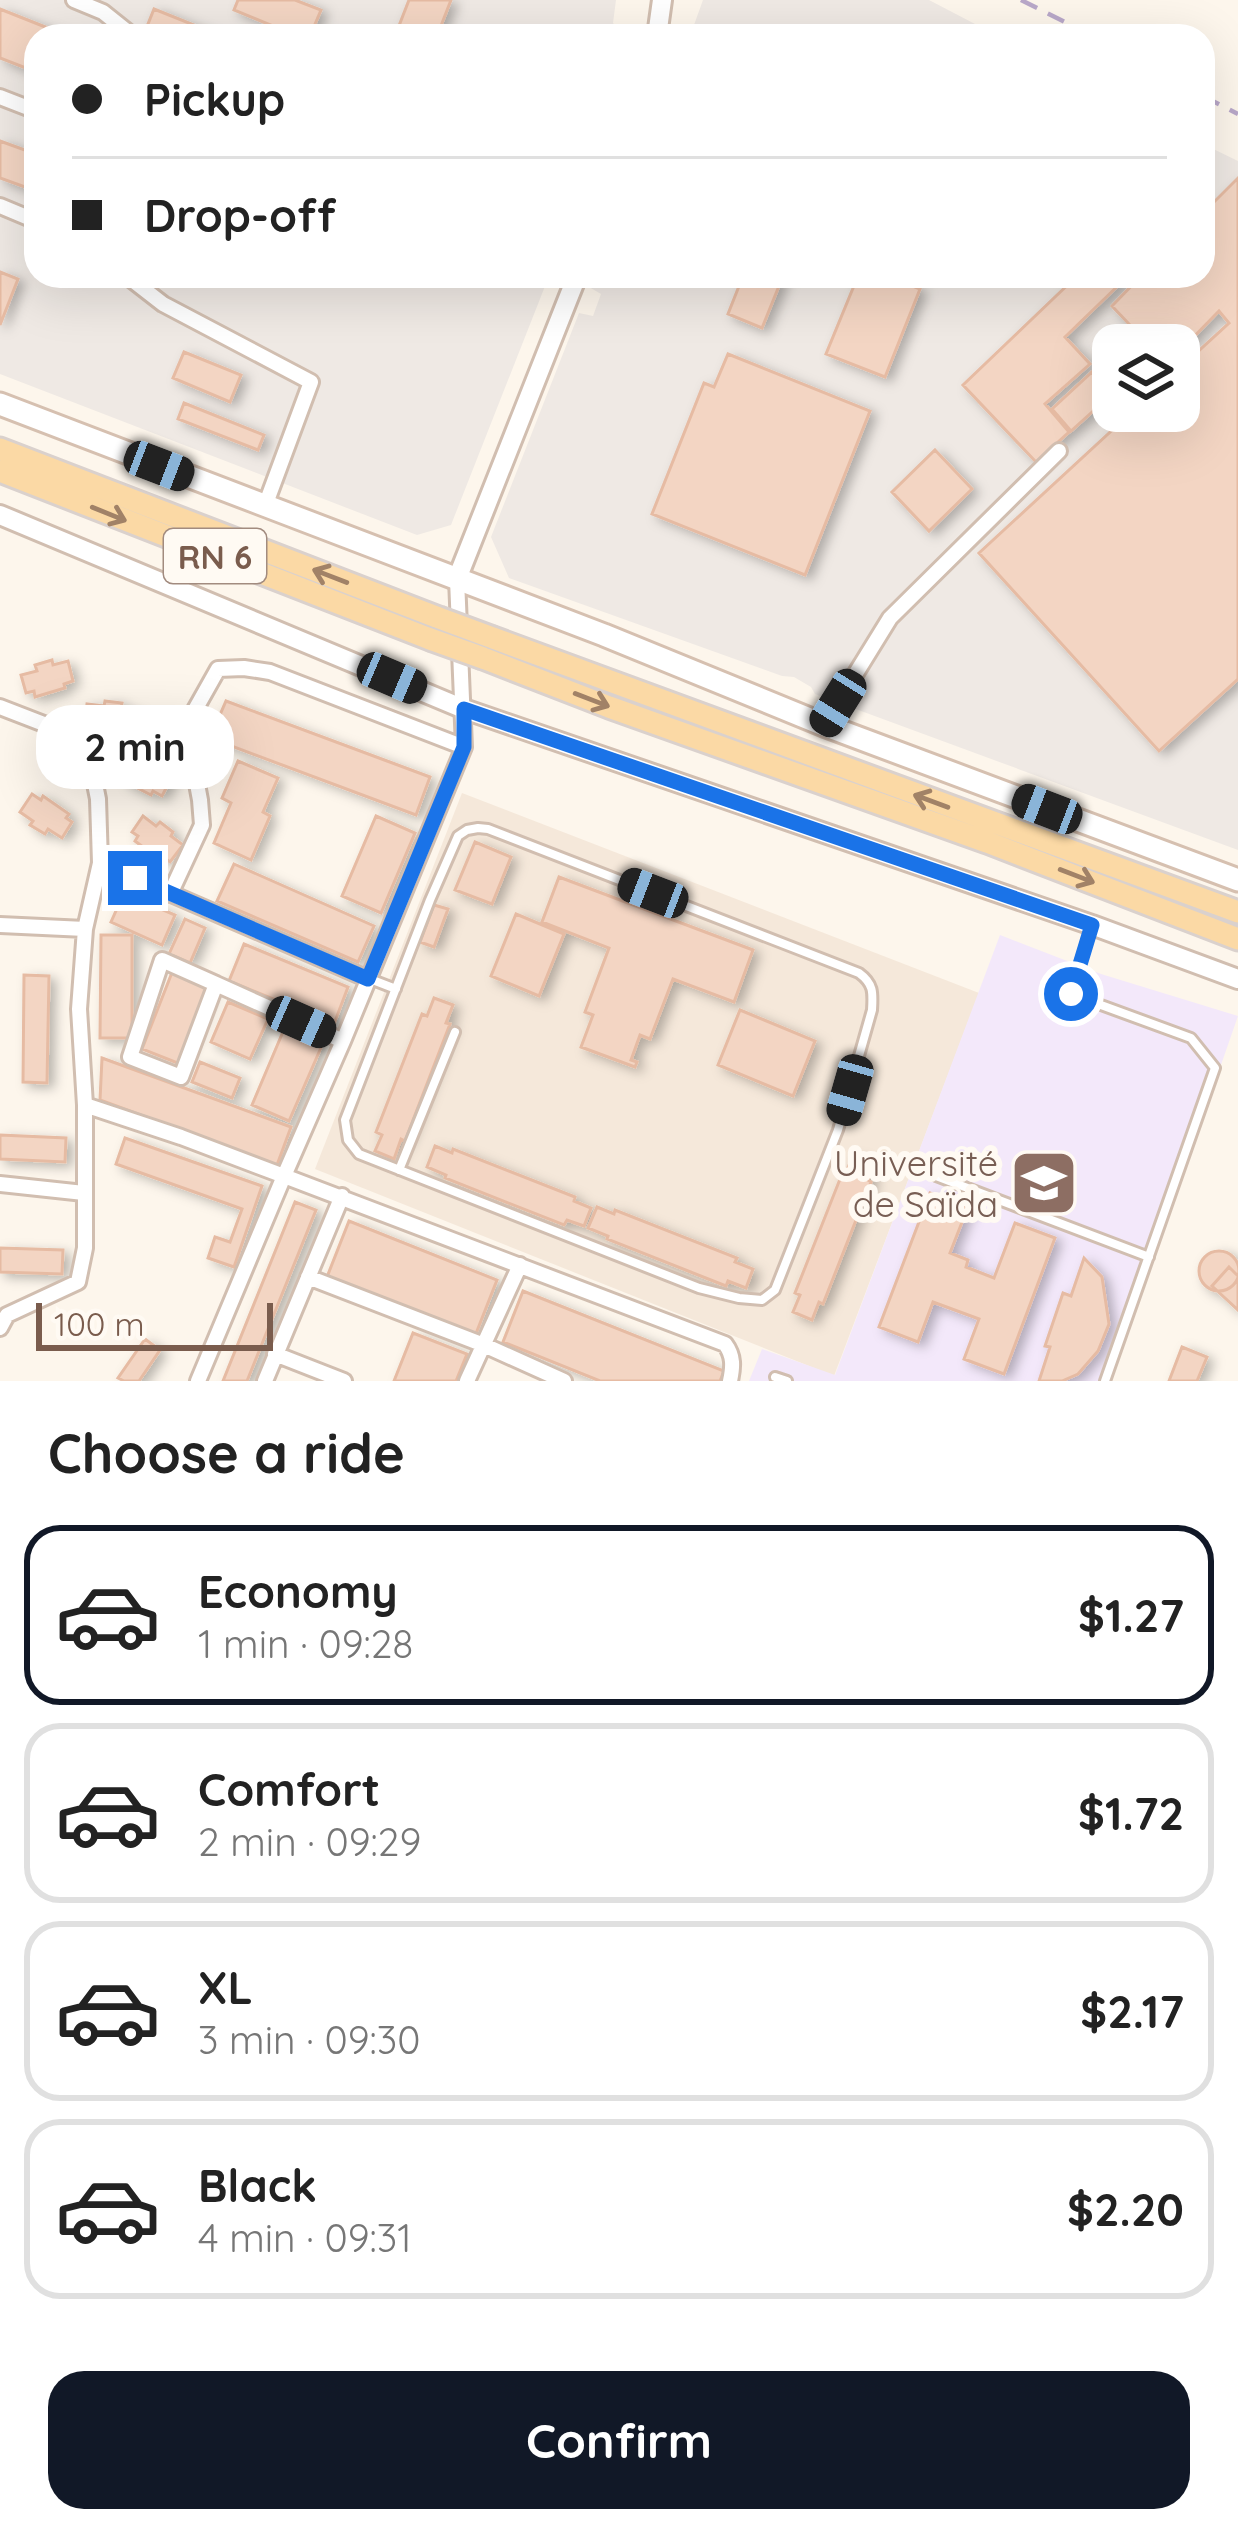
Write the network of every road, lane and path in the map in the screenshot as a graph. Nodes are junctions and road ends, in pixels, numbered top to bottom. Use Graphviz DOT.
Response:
graph roads {
  1 [pos="74,0"];
  2 [pos="105,6"];
  3 [pos="146,288"];
  4 [pos="572,288"];
  5 [pos="0,404"];
  6 [pos="0,449"];
  7 [pos="1059,451"];
  8 [pos="0,471"];
  9 [pos="266,506"];
  10 [pos="0,514"];
  11 [pos="458,579"];
  12 [pos="435,628"];
  13 [pos="488,648"];
  14 [pos="0,707"];
  15 [pos="464,709"];
  16 [pos="824,724"];
  17 [pos="464,747"];
  18 [pos="100,863"];
  19 [pos="1238,880"];
  20 [pos="170,893"];
  21 [pos="1238,912"];
  22 [pos="0,925"];
  23 [pos="1092,925"];
  24 [pos="86,929"];
  25 [pos="1238,938"];
  26 [pos="368,979"];
  27 [pos="1238,979"];
  28 [pos="216,984"];
  29 [pos="396,989"];
  30 [pos="454,1032"];
  31 [pos="343,1041"];
  32 [pos="85,1105"];
  33 [pos="399,1170"];
  34 [pos="284,1175"];
  35 [pos="936,1176"];
  36 [pos="0,1184"];
  37 [pos="84,1193"];
  38 [pos="342,1196"];
  39 [pos="1149,1257"];
  40 [pos="520,1265"];
  41 [pos="308,1277"];
  42 [pos="0,1328"];
  43 [pos="484,1345"];
  44 [pos="275,1354"];
  45 [pos="775,1377"];
  46 [pos="560,1380"];
  47 [pos="198,1381"];
  48 [pos="265,1381"];
  49 [pos="344,1381"];
  50 [pos="467,1381"];
  51 [pos="730,1381"];
  52 [pos="787,1381"];
  53 [pos="1105,1381"];
  1 -- 2 [label="street"];
  3 -- 9 [label="street"];
  4 -- 11 [label="street"];
  5 -- 9 [label="main road"];
  12 -- 6 [label="main road, RN 6, one-way"];
  7 -- 16 [label="street"];
  8 -- 12 [label="main road, RN 6, one-way"];
  9 -- 11 [label="main road"];
  10 -- 15 [label="street"];
  11 -- 15 [label="street"];
  11 -- 16 [label="main road"];
  12 -- 13 [label="main road, RN 6, bridge"];
  21 -- 13 [label="main road, RN 6, one-way"];
  13 -- 25 [label="main road, RN 6, one-way"];
  14 -- 18 [label="street"];
  15 -- 17 [label="street"];
  15 -- 23 [label="street"];
  16 -- 19 [label="main road"];
  17 -- 20 [label="street"];
  17 -- 26 [label="street"];
  18 -- 20 [label="street"];
  18 -- 24 [label="street"];
  20 -- 26 [label="street"];
  22 -- 24 [label="street"];
  23 -- 27 [label="street"];
  23 -- 39 [label="lane"];
  24 -- 32 [label="street"];
  26 -- 29 [label="lane"];
  26 -- 31 [label="street"];
  28 -- 28 [label="street"];
  28 -- 31 [label="street"];
  29 -- 33 [label="lane"];
  29 -- 33 [label="lane"];
  30 -- 33 [label="lane"];
  31 -- 34 [label="street"];
  32 -- 34 [label="street"];
  32 -- 37 [label="street"];
  34 -- 38 [label="street"];
  34 -- 47 [label="street"];
  35 -- 39 [label="lane"];
  36 -- 37 [label="street"];
  37 -- 42 [label="street"];
  38 -- 40 [label="street"];
  38 -- 41 [label="street"];
  39 -- 53 [label="lane"];
  40 -- 43 [label="street"];
  40 -- 51 [label="street"];
  41 -- 43 [label="street"];
  41 -- 44 [label="street"];
  43 -- 46 [label="street"];
  43 -- 50 [label="street"];
  44 -- 48 [label="street"];
  44 -- 49 [label="street"];
  45 -- 52 [label="lane"];
}
